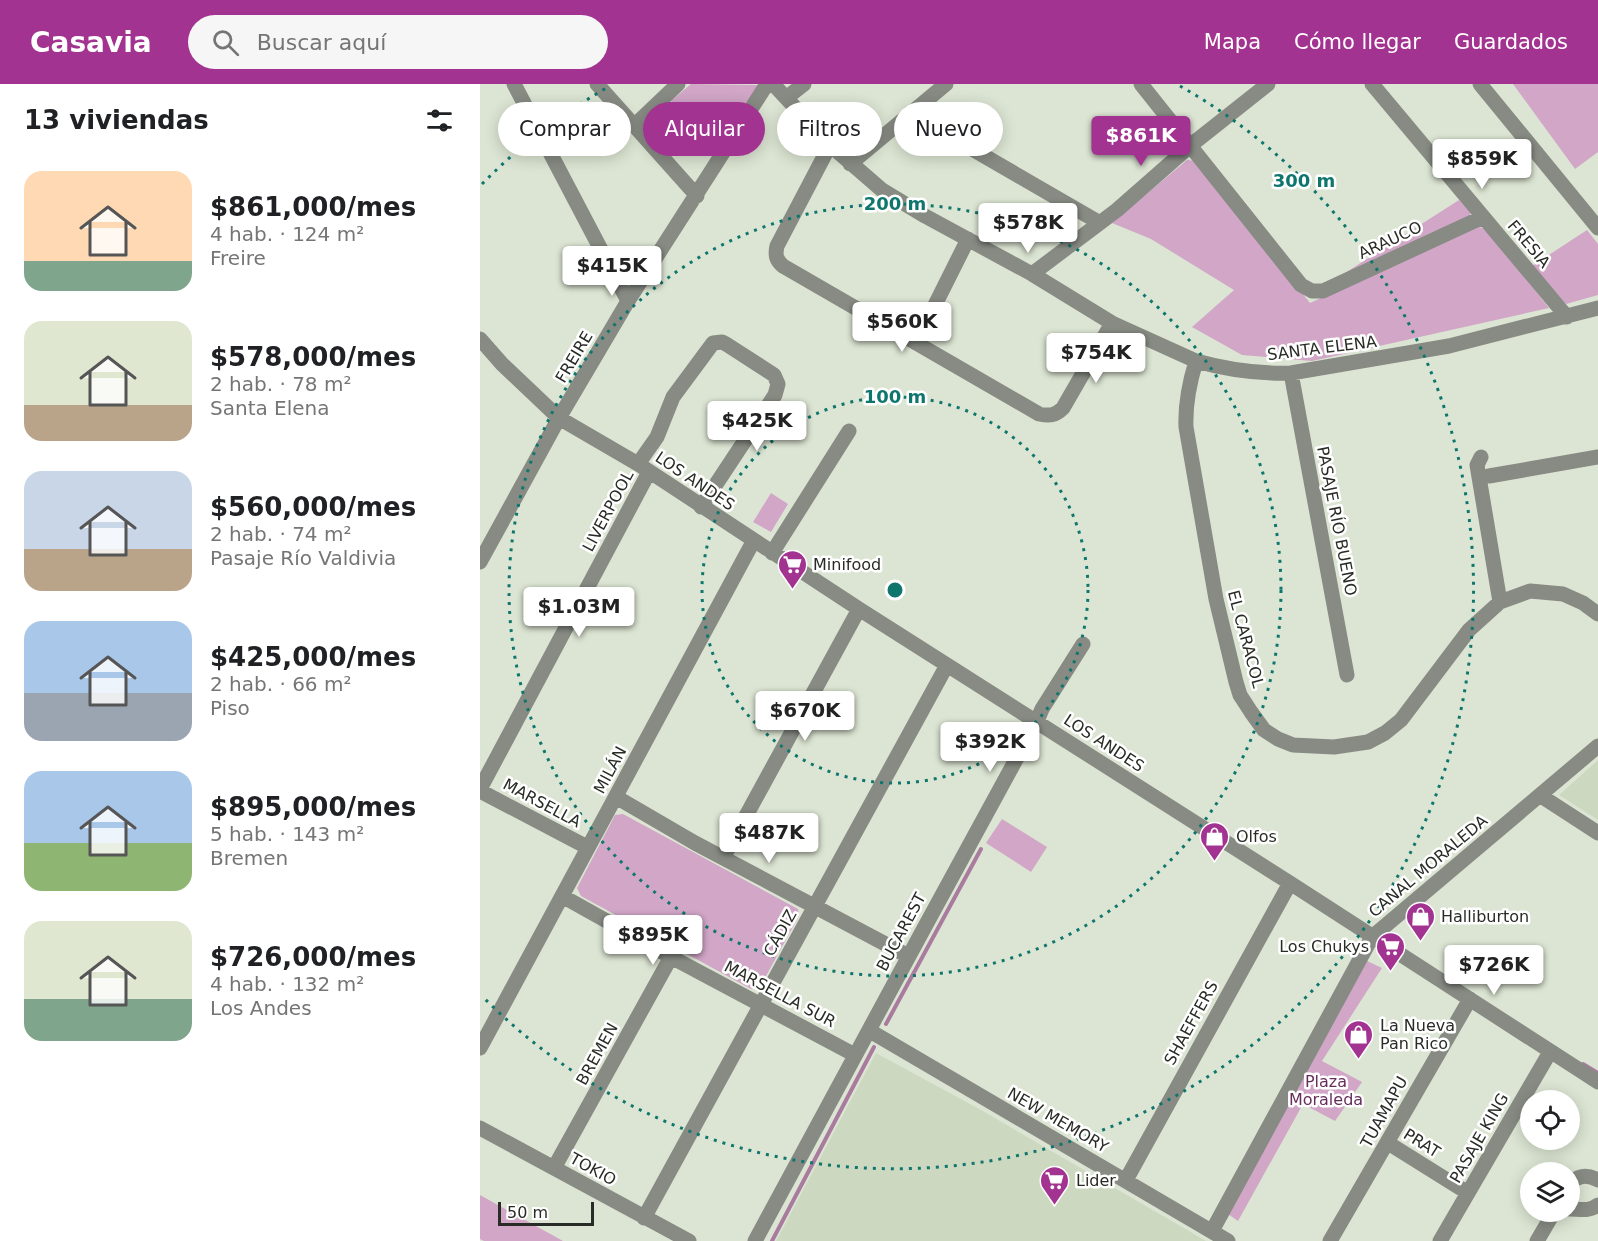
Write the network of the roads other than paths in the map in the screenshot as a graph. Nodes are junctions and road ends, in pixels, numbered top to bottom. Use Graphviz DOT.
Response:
graph roads {
  1 [pos="514,84"];
  2 [pos="597,84"];
  3 [pos="678,84"];
  4 [pos="767,84"];
  5 [pos="773,84"];
  6 [pos="804,84"];
  7 [pos="946,84"];
  8 [pos="1141,84"];
  9 [pos="1268,84"];
  10 [pos="1372,84"];
  11 [pos="1480,84"];
  12 [pos="786,98"];
  13 [pos="790,102"];
  14 [pos="924,102"];
  15 [pos="635,125"];
  16 [pos="894,127"];
  17 [pos="1191,145"];
  18 [pos="824,156"];
  19 [pos="842,156"];
  20 [pos="984,156"];
  21 [pos="850,164"];
  22 [pos="697,196"];
  23 [pos="1483,217"];
  24 [pos="1100,223"];
  25 [pos="1598,228"];
  26 [pos="969,239"];
  27 [pos="1032,274"];
  28 [pos="628,301"];
  29 [pos="1598,308"];
  30 [pos="1567,317"];
  31 [pos="1112,323"];
  32 [pos="480,339"];
  33 [pos="916,343"];
  34 [pos="1196,361"];
  35 [pos="1291,373"];
  36 [pos="559,418"];
  37 [pos="849,431"];
  38 [pos="1598,457"];
  39 [pos="1481,458"];
  40 [pos="644,468"];
  41 [pos="1489,476"];
  42 [pos="701,507"];
  43 [pos="753,540"];
  44 [pos="772,553"];
  45 [pos="480,562"];
  46 [pos="1500,602"];
  47 [pos="859,609"];
  48 [pos="1598,614"];
  49 [pos="1083,644"];
  50 [pos="947,665"];
  51 [pos="1347,675"];
  52 [pos="1037,722"];
  53 [pos="1598,746"];
  54 [pos="480,790"];
  55 [pos="1540,796"];
  56 [pos="616,797"];
  57 [pos="1598,833"];
  58 [pos="587,848"];
  59 [pos="723,858"];
  60 [pos="1290,883"];
  61 [pos="562,896"];
  62 [pos="815,908"];
  63 [pos="1372,937"];
  64 [pos="908,956"];
  65 [pos="671,957"];
  66 [pos="1470,999"];
  67 [pos="761,1005"];
  68 [pos="870,1031"];
  69 [pos="480,1048"];
  70 [pos="1550,1052"];
  71 [pos="855,1055"];
  72 [pos="1598,1083"];
  73 [pos="480,1128"];
  74 [pos="1388,1143"];
  75 [pos="554,1168"];
  76 [pos="1580,1177"];
  77 [pos="1126,1180"];
  78 [pos="1598,1180"];
  79 [pos="1468,1192"];
  80 [pos="1598,1205"];
  81 [pos="1580,1210"];
  82 [pos="644,1218"];
  83 [pos="1548,1222"];
  84 [pos="1212,1231"];
  85 [pos="688,1241"];
  86 [pos="755,1241"];
  87 [pos="1228,1241"];
  88 [pos="1330,1241"];
  89 [pos="1440,1241"];
  90 [pos="1538,1241"];
  1 -- 28 [label="street"];
  2 -- 15 [label="street"];
  3 -- 15 [label="street"];
  4 -- 22 [label="street, FREIRE"];
  5 -- 12 [label="street, SANTA ELENA"];
  6 -- 12 [label="street"];
  7 -- 14 [label="street"];
  8 -- 17 [label="street"];
  9 -- 17 [label="street"];
  10 -- 23 [label="street, FRESIA"];
  11 -- 25 [label="street"];
  12 -- 13 [label="street, SANTA ELENA"];
  15 -- 22 [label="street"];
  16 -- 21 [label="street"];
  17 -- 23 [label="street, ARAUCO"];
  17 -- 24 [label="street"];
  18 -- 33 [label="street"];
  19 -- 21 [label="street, SANTA ELENA"];
  20 -- 24 [label="street"];
  21 -- 26 [label="street, SANTA ELENA"];
  22 -- 28 [label="street, FREIRE"];
  23 -- 30 [label="street, FRESIA"];
  24 -- 27 [label="street"];
  26 -- 27 [label="street, SANTA ELENA"];
  26 -- 33 [label="street"];
  27 -- 31 [label="street, SANTA ELENA"];
  28 -- 36 [label="street, FREIRE"];
  29 -- 30 [label="street, SANTA ELENA"];
  30 -- 35 [label="street, SANTA ELENA"];
  31 -- 33 [label="street"];
  31 -- 34 [label="street, SANTA ELENA"];
  32 -- 36 [label="street, LOS ANDES"];
  34 -- 35 [label="street, SANTA ELENA"];
  34 -- 46 [label="street, EL CARACOL"];
  35 -- 51 [label="street, PASAJE RÍO BUENO"];
  36 -- 40 [label="street, LOS ANDES"];
  36 -- 45 [label="street, FREIRE"];
  37 -- 44 [label="street"];
  38 -- 41 [label="street"];
  39 -- 46 [label="street"];
  40 -- 42 [label="street, LOS ANDES"];
  40 -- 42 [label="street, LIVERPOOL"];
  40 -- 54 [label="street, LIVERPOOL"];
  42 -- 43 [label="street, LOS ANDES"];
  43 -- 44 [label="street, LOS ANDES"];
  43 -- 56 [label="street, MILÁN"];
  44 -- 47 [label="street, LOS ANDES"];
  46 -- 48 [label="street, EL CARACOL"];
  47 -- 50 [label="street, LOS ANDES"];
  47 -- 59 [label="street"];
  49 -- 52 [label="street, BUCAREST"];
  50 -- 52 [label="street, LOS ANDES"];
  50 -- 62 [label="street, CÁDIZ"];
  52 -- 60 [label="street, LOS ANDES"];
  52 -- 64 [label="street, BUCAREST"];
  53 -- 55 [label="street, CANAL MORALEDA"];
  54 -- 58 [label="street, MARSELLA"];
  55 -- 57 [label="street"];
  55 -- 63 [label="street, CANAL MORALEDA"];
  56 -- 58 [label="street, MILÁN"];
  56 -- 59 [label="street"];
  58 -- 61 [label="street, MILÁN"];
  59 -- 62 [label="street"];
  60 -- 63 [label="street, LOS ANDES"];
  60 -- 77 [label="street, SHAEFFERS"];
  61 -- 65 [label="street, MARSELLA SUR"];
  61 -- 69 [label="street, MILÁN"];
  62 -- 64 [label="street"];
  62 -- 67 [label="street, CÁDIZ"];
  63 -- 66 [label="street, LOS ANDES"];
  63 -- 84 [label="street, CANAL MORALEDA"];
  64 -- 68 [label="street, BUCAREST"];
  65 -- 67 [label="street, MARSELLA SUR"];
  65 -- 75 [label="street, BREMEN"];
  66 -- 70 [label="street, LOS ANDES"];
  66 -- 74 [label="street, TUAMAPU"];
  67 -- 71 [label="street, MARSELLA SUR"];
  67 -- 82 [label="street, CÁDIZ"];
  68 -- 71 [label="street, BUCAREST"];
  68 -- 77 [label="street, NEW MEMORY"];
  70 -- 72 [label="street, LOS ANDES"];
  70 -- 79 [label="street, PASAJE KING"];
  71 -- 86 [label="street, BUCAREST"];
  73 -- 75 [label="street, TOKIO"];
  74 -- 79 [label="street, PRAT"];
  74 -- 88 [label="street, TUAMAPU"];
  75 -- 82 [label="street, TOKIO"];
  76 -- 78 [label="street"];
  77 -- 84 [label="street, NEW MEMORY"];
  79 -- 89 [label="street, PASAJE KING"];
  80 -- 81 [label="street"];
  82 -- 85 [label="street, TOKIO"];
  83 -- 90 [label="street"];
  84 -- 87 [label="street, NEW MEMORY"];
}
